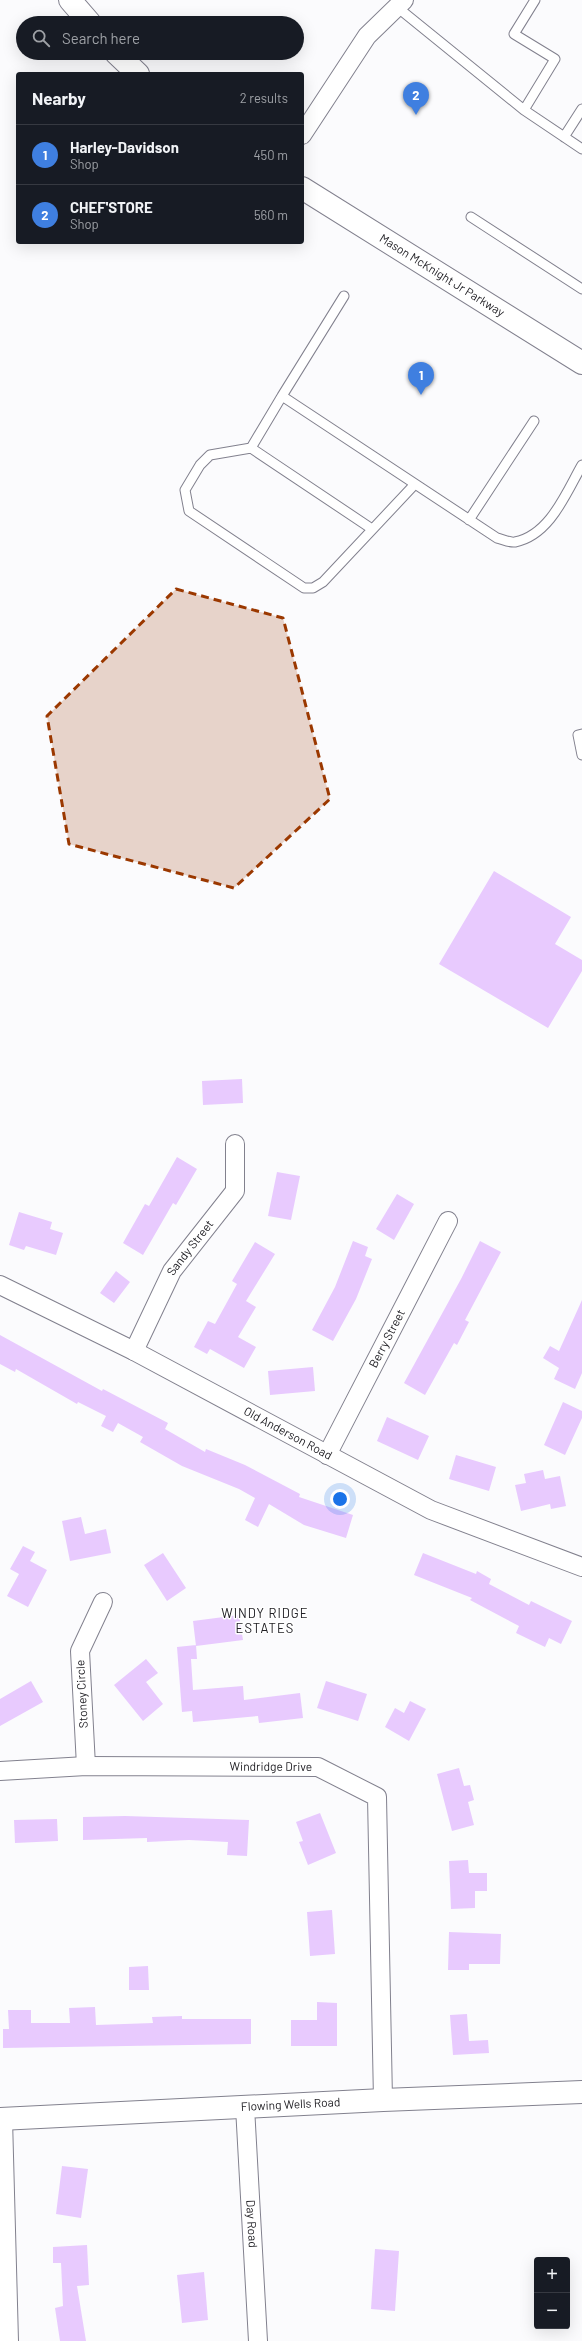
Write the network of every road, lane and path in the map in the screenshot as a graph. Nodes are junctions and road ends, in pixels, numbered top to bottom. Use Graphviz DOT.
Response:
graph roads {
  1 [pos="70,0"];
  2 [pos="535,0"];
  3 [pos="400,4"];
  4 [pos="84,16"];
  5 [pos="123,60"];
  6 [pos="136,72"];
  7 [pos="582,109"];
  8 [pos="524,110"];
  9 [pos="304,132"];
  10 [pos="564,137"];
  11 [pos="582,149"];
  12 [pos="304,189"];
  13 [pos="471,217"];
  14 [pos="582,289"];
  15 [pos="344,296"];
  16 [pos="582,363"];
  17 [pos="282,396"];
  18 [pos="534,421"];
  19 [pos="251,448"];
  20 [pos="582,465"];
  21 [pos="415,484"];
  22 [pos="469,520"];
  23 [pos="372,529"];
  24 [pos="582,734"];
  25 [pos="582,755"];
  26 [pos="235,1144"];
  27 [pos="448,1221"];
  28 [pos="0,1285"];
  29 [pos="134,1351"];
  30 [pos="327,1455"];
  31 [pos="582,1567"];
  32 [pos="103,1602"];
  33 [pos="86,1766"];
  34 [pos="0,1772"];
  35 [pos="582,2092"];
  36 [pos="383,2100"];
  37 [pos="245,2107"];
  38 [pos="1,2119"];
  39 [pos="9,2341"];
  40 [pos="258,2341"];
  1 -- 4 [label="main road"];
  2 -- 8 [label="lane"];
  3 -- 8 [label="lane"];
  3 -- 9 [label="street"];
  5 -- 6 [label="main road"];
  7 -- 10 [label="lane"];
  8 -- 10 [label="lane"];
  10 -- 11 [label="lane"];
  12 -- 16 [label="main road, Mason McKnight Jr Parkway"];
  13 -- 14 [label="lane"];
  15 -- 17 [label="lane"];
  17 -- 19 [label="lane"];
  17 -- 21 [label="lane"];
  18 -- 22 [label="lane"];
  19 -- 23 [label="lane"];
  19 -- 23 [label="lane"];
  20 -- 22 [label="lane"];
  21 -- 22 [label="lane"];
  21 -- 23 [label="lane"];
  24 -- 25 [label="lane"];
  26 -- 29 [label="street, Sandy Street"];
  27 -- 30 [label="street, Berry Street"];
  28 -- 29 [label="street, Old Anderson Road"];
  29 -- 30 [label="street, Old Anderson Road"];
  30 -- 31 [label="street, Old Anderson Road"];
  32 -- 33 [label="street, Stoney Circle"];
  33 -- 34 [label="street, Windridge Drive"];
  33 -- 36 [label="street, Windridge Drive"];
  35 -- 36 [label="main road, Flowing Wells Road"];
  36 -- 37 [label="main road, Flowing Wells Road"];
  37 -- 38 [label="main road, Flowing Wells Road"];
  37 -- 40 [label="street, Day Road"];
  38 -- 39 [label="street"];
}
